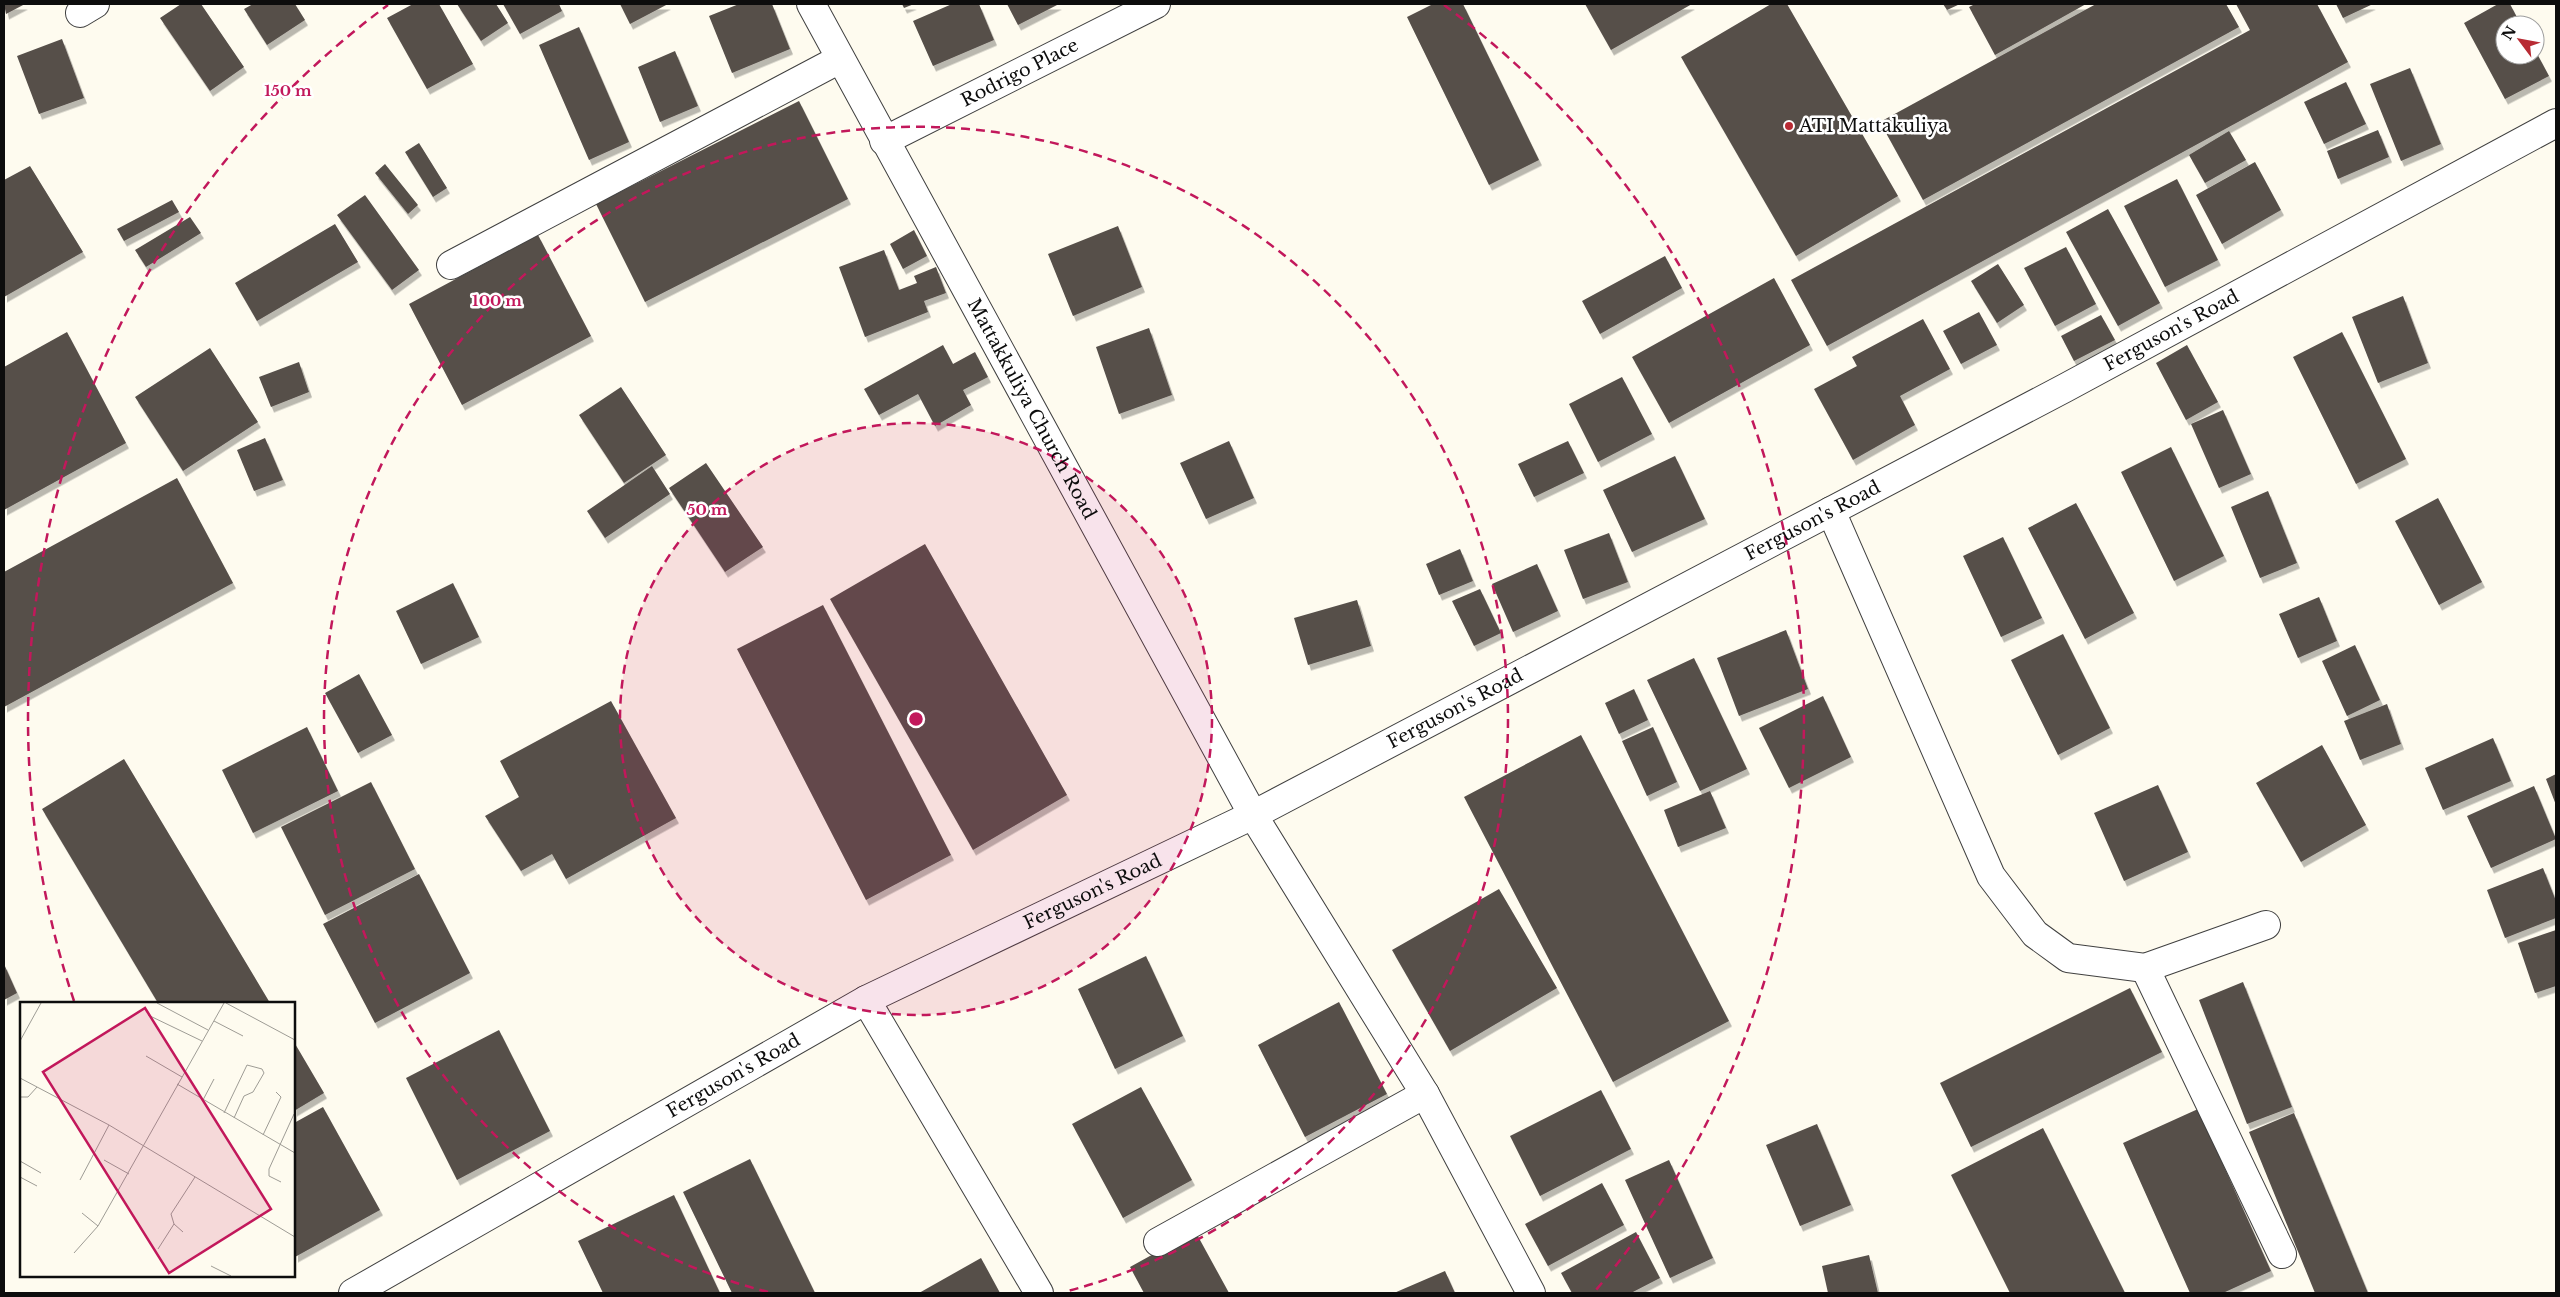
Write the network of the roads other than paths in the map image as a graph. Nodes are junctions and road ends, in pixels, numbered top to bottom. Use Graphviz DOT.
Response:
graph roads {
  1 [pos="811,4"];
  2 [pos="1156,4"];
  3 [pos="840,59"];
  4 [pos="2556,123"];
  5 [pos="884,141"];
  6 [pos="451,265"];
  7 [pos="1831,511"];
  8 [pos="1253,815"];
  9 [pos="2266,925"];
  10 [pos="2145,968"];
  11 [pos="866,1000"];
  12 [pos="1425,1094"];
  13 [pos="1158,1242"];
  14 [pos="2282,1254"];
  15 [pos="354,1293"];
  16 [pos="1039,1293"];
  17 [pos="1531,1293"];
  1 -- 3 [label="street, Mattakkuliya Church Road"];
  2 -- 5 [label="street, Rodrigo Place"];
  3 -- 5 [label="street, Mattakkuliya Church Road"];
  3 -- 6 [label="street"];
  4 -- 7 [label="street, Ferguson's Road"];
  5 -- 8 [label="street, Mattakkuliya Church Road"];
  7 -- 8 [label="street, Ferguson's Road"];
  7 -- 10 [label="street"];
  8 -- 11 [label="street, Ferguson's Road"];
  8 -- 12 [label="street, Mattakkuliya Church Road"];
  9 -- 10 [label="street"];
  10 -- 14 [label="street"];
  11 -- 15 [label="street, Ferguson's Road"];
  11 -- 16 [label="street"];
  12 -- 13 [label="street"];
  12 -- 17 [label="street, Mattakkuliya Church Road"];
}
